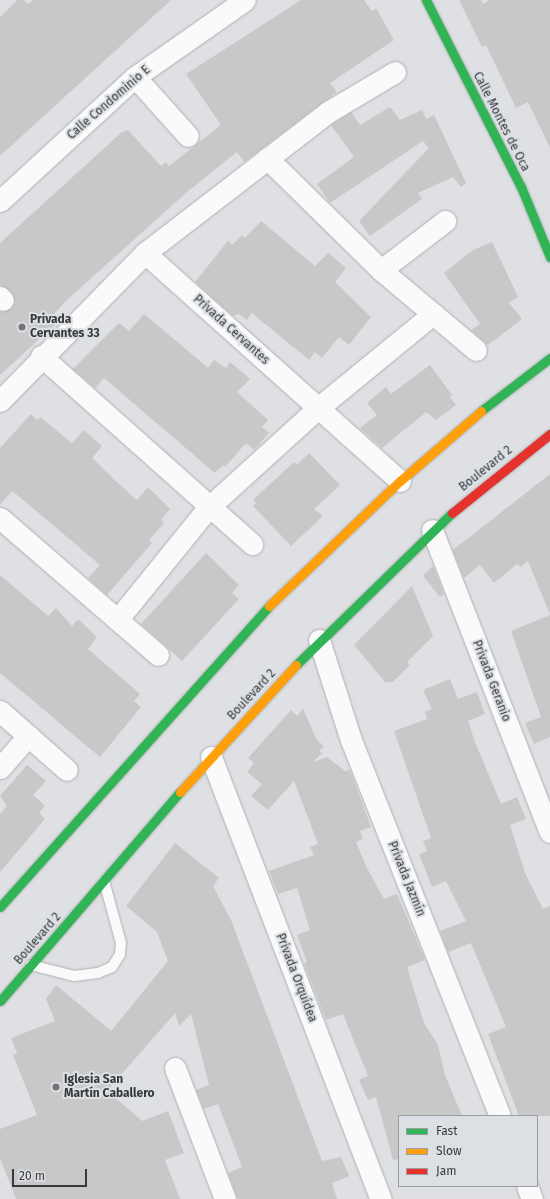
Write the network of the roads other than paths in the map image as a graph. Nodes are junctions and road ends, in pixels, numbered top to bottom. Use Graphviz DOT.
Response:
graph roads {
  1 [pos="246,0"];
  2 [pos="426,0"];
  3 [pos="395,72"];
  4 [pos="135,77"];
  5 [pos="188,136"];
  6 [pos="267,158"];
  7 [pos="0,202"];
  8 [pos="445,221"];
  9 [pos="145,253"];
  10 [pos="550,257"];
  11 [pos="381,270"];
  12 [pos="433,314"];
  13 [pos="476,350"];
  14 [pos="41,356"];
  15 [pos="550,358"];
  16 [pos="0,401"];
  17 [pos="318,408"];
  18 [pos="550,434"];
  19 [pos="400,481"];
  20 [pos="208,508"];
  21 [pos="0,518"];
  22 [pos="432,530"];
  23 [pos="252,544"];
  24 [pos="118,619"];
  25 [pos="319,640"];
  26 [pos="158,655"];
  27 [pos="0,711"];
  28 [pos="28,736"];
  29 [pos="211,757"];
  30 [pos="0,768"];
  31 [pos="67,770"];
  32 [pos="550,832"];
  33 [pos="104,881"];
  34 [pos="0,907"];
  35 [pos="31,965"];
  36 [pos="0,1001"];
  37 [pos="175,1068"];
  38 [pos="500,1115"];
  39 [pos="527,1187"];
  40 [pos="225,1199"];
  41 [pos="381,1199"];
  42 [pos="532,1199"];
  1 -- 4 [label="street, Calle Condominio E"];
  2 -- 10 [label="main road, Calle Montes de Oca"];
  3 -- 6 [label="street"];
  4 -- 5 [label="street"];
  4 -- 7 [label="street, Calle Condominio E"];
  6 -- 9 [label="street"];
  6 -- 11 [label="street"];
  8 -- 11 [label="street"];
  9 -- 14 [label="street"];
  9 -- 17 [label="street, Privada Cervantes"];
  11 -- 12 [label="street"];
  12 -- 13 [label="street"];
  12 -- 17 [label="street"];
  14 -- 16 [label="street"];
  14 -- 20 [label="street"];
  15 -- 19 [label="main road"];
  17 -- 19 [label="street, Privada Cervantes"];
  17 -- 20 [label="street"];
  18 -- 22 [label="main road, Boulevard 2"];
  19 -- 34 [label="main road"];
  20 -- 23 [label="street"];
  20 -- 24 [label="street"];
  21 -- 24 [label="street"];
  22 -- 25 [label="main road, Boulevard 2"];
  22 -- 32 [label="street, Privada Geranio"];
  24 -- 26 [label="street"];
  25 -- 29 [label="main road, Boulevard 2"];
  25 -- 38 [label="street, Privada Jazmín"];
  27 -- 28 [label="street"];
  28 -- 30 [label="street"];
  28 -- 31 [label="street"];
  29 -- 33 [label="main road, Boulevard 2"];
  29 -- 41 [label="street, Privada Orquídea"];
  33 -- 35 [label="main road, Boulevard 2"];
  33 -- 35 [label="lane"];
  35 -- 36 [label="main road, Boulevard 2"];
  37 -- 40 [label="street"];
  39 -- 42 [label="street"];
}
